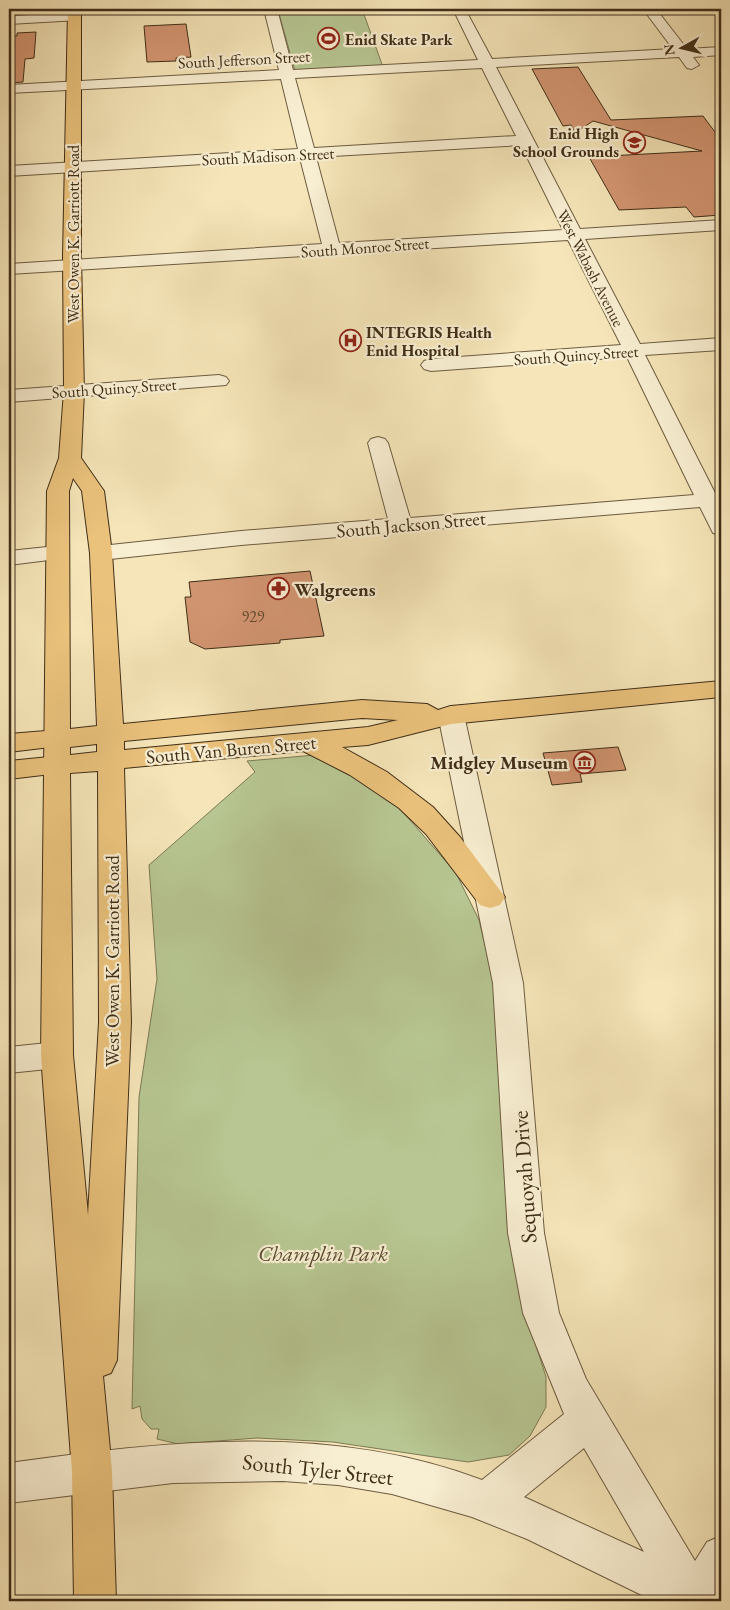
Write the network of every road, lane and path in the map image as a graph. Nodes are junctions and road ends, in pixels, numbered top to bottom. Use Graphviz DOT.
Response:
graph roads {
  1 [pos="270,9"];
  2 [pos="459,9"];
  3 [pos="649,9"];
  4 [pos="74,13"];
  5 [pos="9,20"];
  6 [pos="721,51"];
  7 [pos="684,53"];
  8 [pos="488,64"];
  9 [pos="693,66"];
  10 [pos="288,74"];
  11 [pos="73,86"];
  12 [pos="9,89"];
  13 [pos="527,140"];
  14 [pos="308,153"];
  15 [pos="72,167"];
  16 [pos="9,171"];
  17 [pos="721,225"];
  18 [pos="575,235"];
  19 [pos="332,250"];
  20 [pos="72,266"];
  21 [pos="9,269"];
  22 [pos="721,344"];
  23 [pos="634,352"];
  24 [pos="431,365"];
  25 [pos="219,380"];
  26 [pos="74,390"];
  27 [pos="9,396"];
  28 [pos="378,443"];
  29 [pos="70,458"];
  30 [pos="714,500"];
  31 [pos="401,525"];
  32 [pos="721,528"];
  33 [pos="58,553"];
  34 [pos="101,553"];
  35 [pos="9,558"];
  36 [pos="721,689"];
  37 [pos="451,715"];
  38 [pos="305,742"];
  39 [pos="9,744"];
  40 [pos="111,747"];
  41 [pos="59,752"];
  42 [pos="9,770"];
  43 [pos="490,897"];
  44 [pos="58,1055"];
  45 [pos="9,1060"];
  46 [pos="589,1419"];
  47 [pos="92,1471"];
  48 [pos="9,1483"];
  49 [pos="486,1503"];
  50 [pos="721,1556"];
  51 [pos="696,1600"];
  52 [pos="95,1601"];
  1 -- 10 [label="street"];
  2 -- 8 [label="street, West Wabash Avenue"];
  3 -- 7 [label="street"];
  4 -- 5 [label="street"];
  4 -- 11 [label="main road, West Owen K. Garriott Road"];
  6 -- 7 [label="street, South Jefferson Street"];
  7 -- 8 [label="street, South Jefferson Street"];
  7 -- 9 [label="street"];
  8 -- 10 [label="street, South Jefferson Street"];
  8 -- 13 [label="street, West Wabash Avenue"];
  10 -- 11 [label="street, South Jefferson Street"];
  10 -- 14 [label="street"];
  11 -- 12 [label="street, South Jefferson Street"];
  11 -- 15 [label="main road, West Owen K. Garriott Road"];
  13 -- 14 [label="street, South Madison Street"];
  13 -- 18 [label="street, West Wabash Avenue"];
  14 -- 15 [label="street, South Madison Street"];
  14 -- 19 [label="street"];
  15 -- 16 [label="street, South Madison Street"];
  15 -- 20 [label="main road, West Owen K. Garriott Road"];
  17 -- 18 [label="street, South Monroe Street"];
  18 -- 19 [label="street, South Monroe Street"];
  18 -- 23 [label="street, West Wabash Avenue"];
  19 -- 20 [label="street, South Monroe Street"];
  20 -- 21 [label="street, South Monroe Street"];
  20 -- 26 [label="main road, West Owen K. Garriott Road"];
  22 -- 23 [label="street, South Quincy Street"];
  23 -- 24 [label="street, South Quincy Street"];
  23 -- 30 [label="street, West Wabash Avenue"];
  25 -- 26 [label="street, South Quincy Street"];
  26 -- 27 [label="street, South Quincy Street"];
  26 -- 29 [label="main road, West Owen K. Garriott Road"];
  28 -- 31 [label="street"];
  29 -- 33 [label="main road, West Owen K. Garriott Road"];
  29 -- 34 [label="main road, West Owen K. Garriott Road"];
  30 -- 31 [label="street, South Jackson Street"];
  30 -- 32 [label="street, West Wabash Avenue"];
  31 -- 34 [label="street, South Jackson Street"];
  33 -- 35 [label="street"];
  33 -- 41 [label="main road, West Owen K. Garriott Road"];
  34 -- 40 [label="main road, West Owen K. Garriott Road"];
  36 -- 37 [label="main road, South Van Buren Street"];
  37 -- 38 [label="main road, South Van Buren Street"];
  37 -- 40 [label="main road, South Van Buren Street"];
  37 -- 43 [label="street, Sequoyah Drive"];
  38 -- 40 [label="main road, South Van Buren Street"];
  38 -- 43 [label="main road"];
  39 -- 41 [label="main road, South Van Buren Street"];
  40 -- 41 [label="main road, South Van Buren Street"];
  40 -- 47 [label="main road, West Owen K. Garriott Road"];
  41 -- 42 [label="main road, South Van Buren Street"];
  41 -- 44 [label="main road, West Owen K. Garriott Road"];
  43 -- 46 [label="street, Sequoyah Drive"];
  44 -- 45 [label="street"];
  44 -- 47 [label="main road, West Owen K. Garriott Road"];
  46 -- 49 [label="street"];
  46 -- 51 [label="street, Sequoyah Drive"];
  47 -- 48 [label="street, South Tyler Street"];
  47 -- 49 [label="street, South Tyler Street"];
  47 -- 52 [label="main road, West Owen K. Garriott Road"];
  49 -- 51 [label="street, South Tyler Street"];
  50 -- 51 [label="street"];
}
